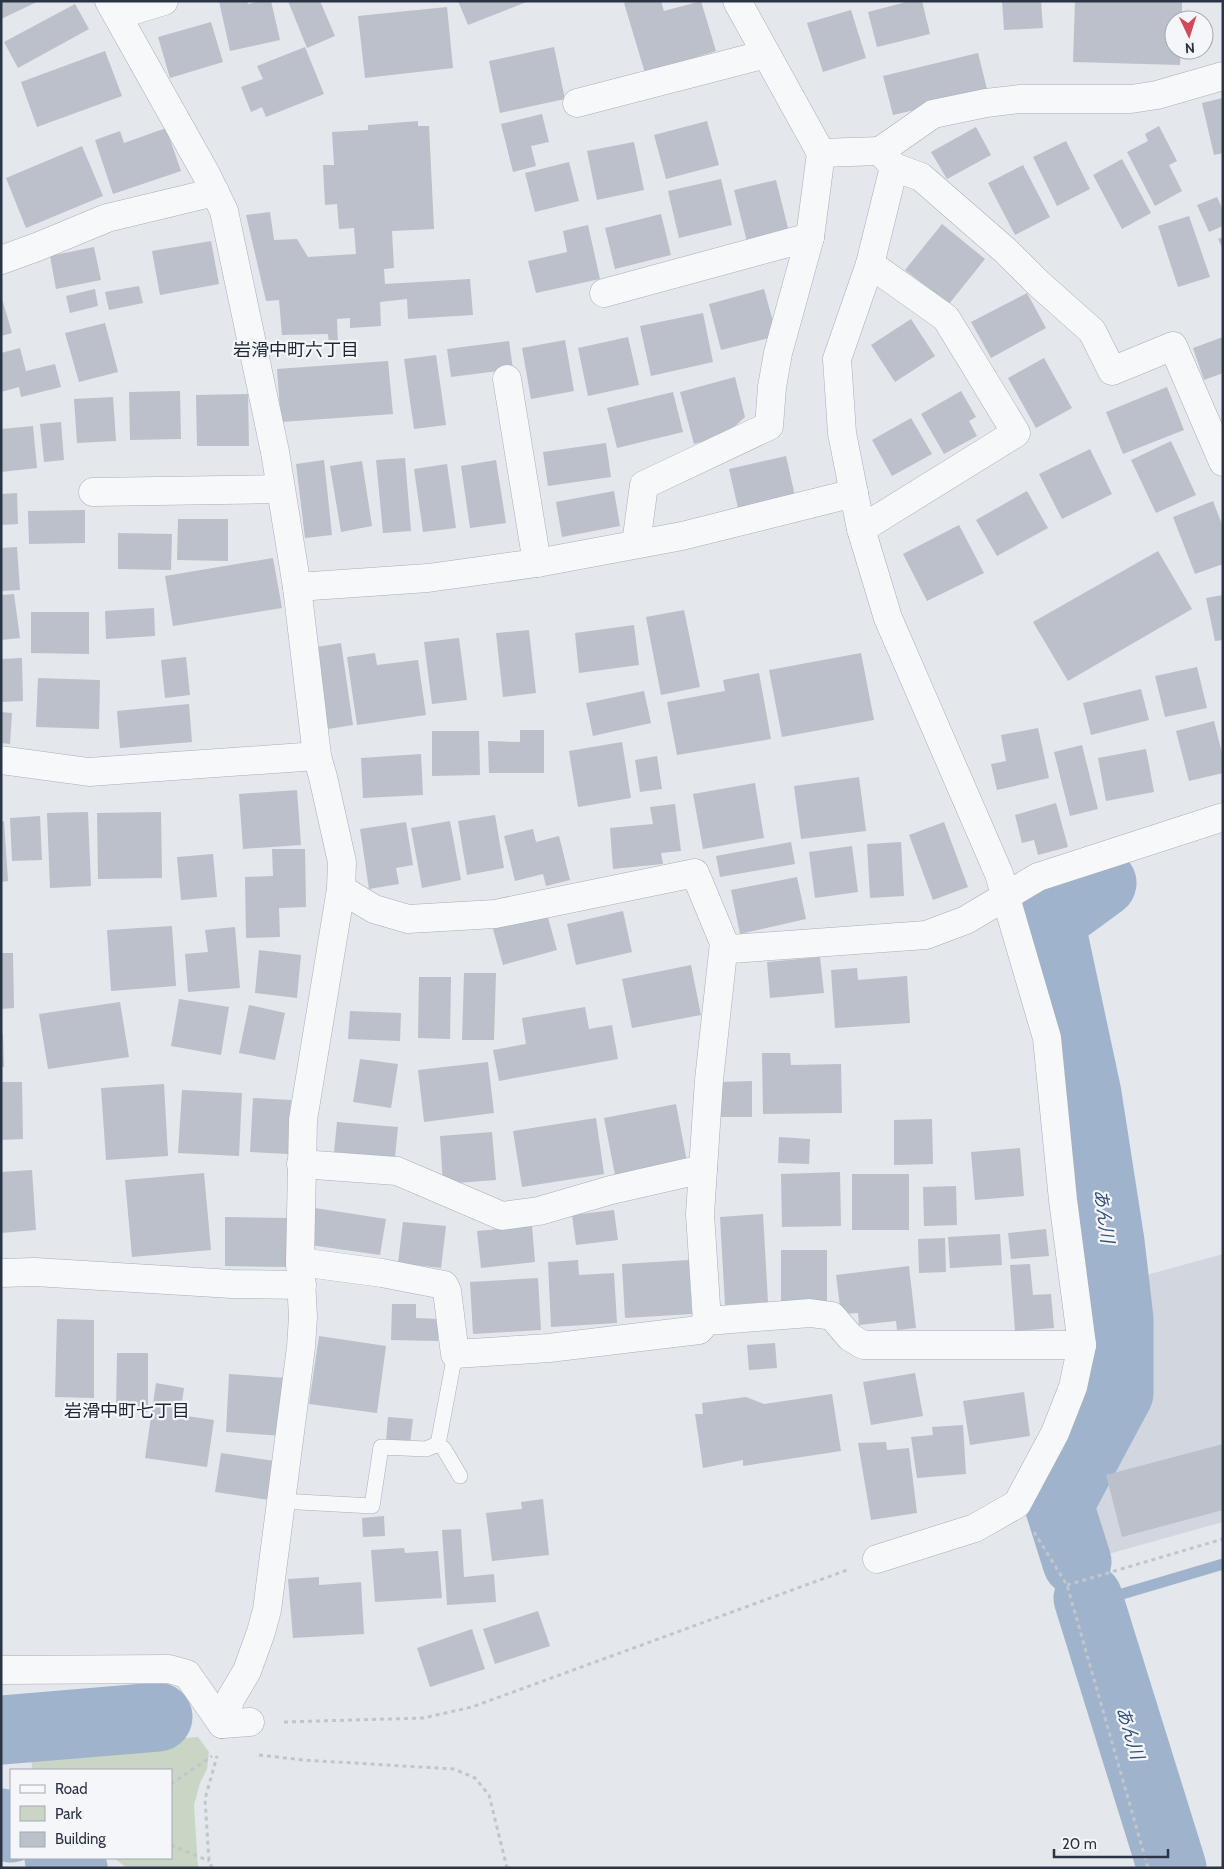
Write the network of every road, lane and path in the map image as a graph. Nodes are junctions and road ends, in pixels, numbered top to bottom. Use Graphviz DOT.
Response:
graph roads {
  1 [pos="164,1"];
  2 [pos="743,2"];
  3 [pos="114,8"];
  4 [pos="766,54"];
  5 [pos="1223,76"];
  6 [pos="577,103"];
  7 [pos="821,153"];
  8 [pos="887,159"];
  9 [pos="215,192"];
  10 [pos="810,237"];
  11 [pos="1,260"];
  12 [pos="870,264"];
  13 [pos="604,294"];
  14 [pos="507,379"];
  15 [pos="1223,462"];
  16 [pos="280,489"];
  17 [pos="93,492"];
  18 [pos="854,493"];
  19 [pos="861,529"];
  20 [pos="636,544"];
  21 [pos="537,563"];
  22 [pos="297,587"];
  23 [pos="317,756"];
  24 [pos="1,760"];
  25 [pos="1223,817"];
  26 [pos="341,889"];
  27 [pos="1006,895"];
  28 [pos="724,943"];
  29 [pos="301,1164"];
  30 [pos="703,1169"];
  31 [pos="1,1273"];
  32 [pos="301,1273"];
  33 [pos="706,1321"];
  34 [pos="1082,1345"];
  35 [pos="455,1354"];
  36 [pos="438,1444"];
  37 [pos="460,1476"];
  38 [pos="281,1501"];
  39 [pos="1017,1504"];
  40 [pos="1223,1539"];
  41 [pos="877,1559"];
  42 [pos="1067,1585"];
  43 [pos="1,1670"];
  44 [pos="250,1722"];
  45 [pos="222,1724"];
  46 [pos="256,1755"];
  47 [pos="172,1783"];
  48 [pos="172,1845"];
  49 [pos="209,1861"];
  50 [pos="212,1868"];
  51 [pos="507,1868"];
  52 [pos="1148,1868"];
  1 -- 3 [label="street"];
  2 -- 4 [label="street"];
  3 -- 9 [label="street"];
  4 -- 6 [label="street"];
  4 -- 7 [label="street"];
  5 -- 8 [label="street"];
  7 -- 8 [label="street"];
  7 -- 10 [label="street"];
  8 -- 12 [label="street"];
  8 -- 15 [label="street"];
  9 -- 11 [label="street"];
  9 -- 16 [label="street"];
  10 -- 13 [label="street"];
  10 -- 20 [label="street"];
  12 -- 18 [label="street"];
  12 -- 19 [label="street"];
  14 -- 21 [label="street"];
  16 -- 17 [label="street"];
  16 -- 22 [label="street"];
  18 -- 19 [label="street"];
  18 -- 20 [label="street"];
  19 -- 27 [label="street"];
  20 -- 21 [label="street"];
  21 -- 22 [label="street"];
  22 -- 23 [label="street"];
  23 -- 24 [label="street"];
  23 -- 26 [label="street"];
  25 -- 27 [label="street"];
  26 -- 28 [label="street"];
  26 -- 29 [label="street"];
  27 -- 28 [label="street"];
  27 -- 34 [label="street"];
  28 -- 30 [label="street"];
  29 -- 30 [label="street"];
  29 -- 32 [label="street"];
  30 -- 33 [label="street"];
  31 -- 32 [label="street"];
  32 -- 35 [label="street"];
  32 -- 38 [label="street"];
  33 -- 34 [label="street"];
  33 -- 35 [label="street"];
  34 -- 39 [label="street"];
  35 -- 36 [label="lane"];
  36 -- 37 [label="lane"];
  36 -- 38 [label="lane"];
  38 -- 45 [label="street"];
  39 -- 41 [label="street"];
  39 -- 42 [label="path"];
  40 -- 42 [label="path"];
  41 -- 44 [label="path"];
  42 -- 52 [label="path"];
  43 -- 45 [label="street"];
  44 -- 45 [label="street"];
  46 -- 51 [label="path"];
  47 -- 49 [label="path"];
  48 -- 49 [label="path"];
  49 -- 50 [label="path"];
}
